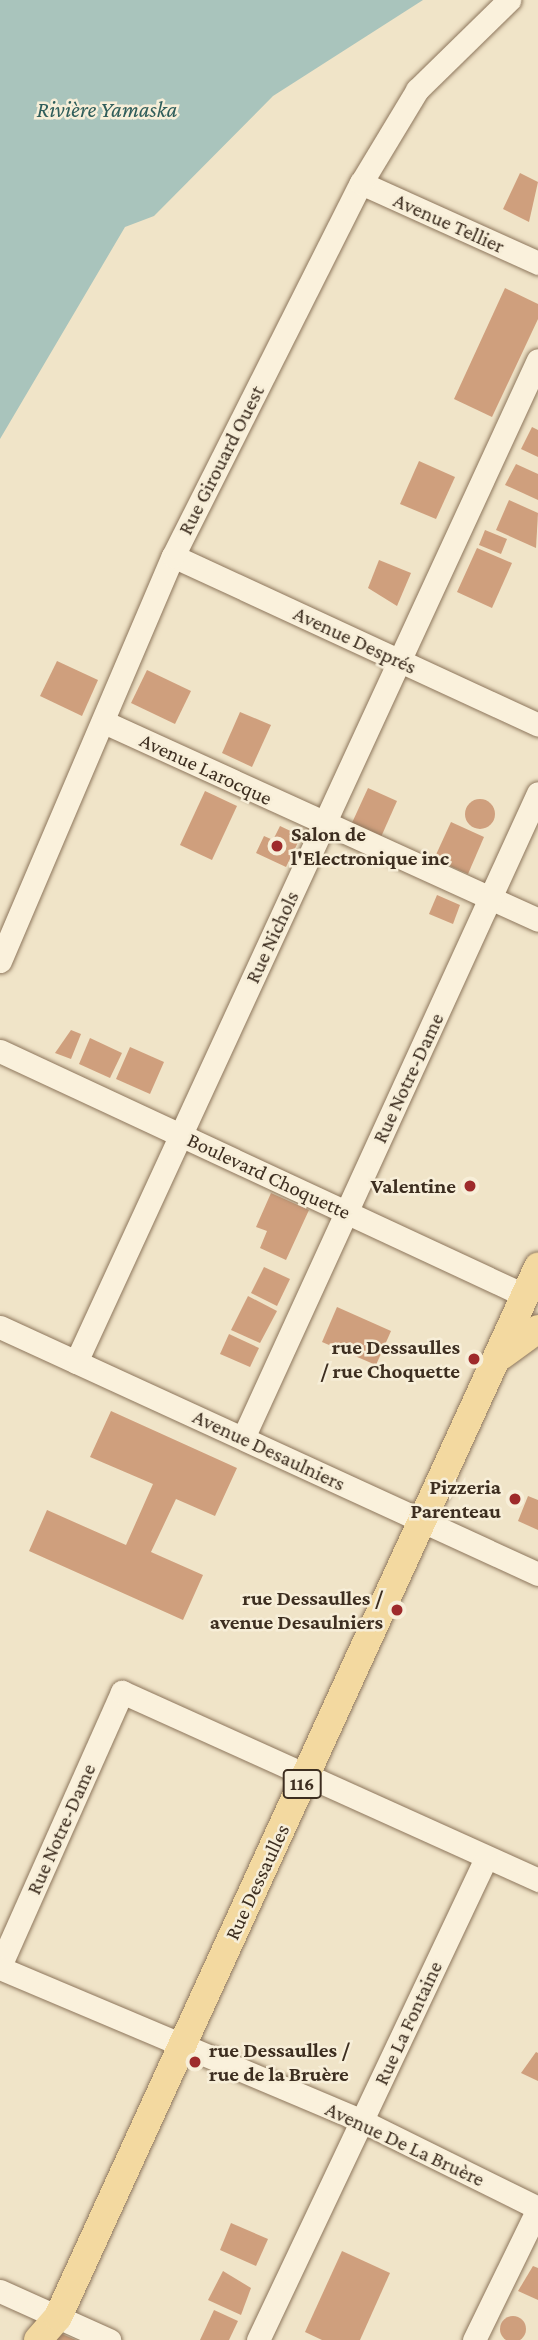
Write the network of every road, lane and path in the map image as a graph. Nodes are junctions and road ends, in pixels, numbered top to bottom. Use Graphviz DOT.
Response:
graph roads {
  1 [pos="509,0"];
  2 [pos="361,183"];
  3 [pos="538,263"];
  4 [pos="538,360"];
  5 [pos="173,556"];
  6 [pos="400,661"];
  7 [pos="104,722"];
  8 [pos="538,725"];
  9 [pos="538,793"];
  10 [pos="325,822"];
  11 [pos="490,898"];
  12 [pos="538,920"];
  13 [pos="0,961"];
  14 [pos="0,1051"];
  15 [pos="181,1135"];
  16 [pos="346,1212"];
  17 [pos="538,1267"];
  18 [pos="531,1298"];
  19 [pos="0,1327"];
  20 [pos="538,1329"];
  21 [pos="76,1362"];
  22 [pos="492,1366"];
  23 [pos="243,1438"];
  24 [pos="422,1521"];
  25 [pos="538,1574"];
  26 [pos="306,1774"];
  27 [pos="486,1858"];
  28 [pos="538,1880"];
  29 [pos="0,1967"];
  30 [pos="182,2047"];
  31 [pos="362,2121"];
  32 [pos="538,2208"];
  33 [pos="0,2291"];
  34 [pos="58,2318"];
  35 [pos="100,2338"];
  36 [pos="38,2340"];
  37 [pos="258,2340"];
  38 [pos="474,2340"];
  1 -- 2 [label="street, Rue Girouard Ouest"];
  2 -- 3 [label="street, Avenue Tellier"];
  2 -- 5 [label="street, Rue Girouard Ouest"];
  4 -- 6 [label="street, Rue Nichols"];
  5 -- 6 [label="street, Avenue Després"];
  5 -- 7 [label="street, Rue Girouard Ouest"];
  6 -- 8 [label="street, Avenue Després"];
  6 -- 10 [label="street, Rue Nichols"];
  7 -- 10 [label="street, Avenue Larocque"];
  7 -- 13 [label="street, Rue Girouard Ouest"];
  9 -- 11 [label="street, Rue Notre-Dame"];
  10 -- 11 [label="street, Avenue Larocque"];
  10 -- 15 [label="street, Rue Nichols"];
  11 -- 12 [label="street, Avenue Larocque"];
  11 -- 16 [label="street, Rue Notre-Dame"];
  14 -- 15 [label="street, Boulevard Choquette"];
  15 -- 16 [label="street, Boulevard Choquette"];
  15 -- 21 [label="street, Rue Nichols"];
  16 -- 18 [label="street, Boulevard Choquette"];
  16 -- 23 [label="street, Rue Notre-Dame"];
  17 -- 18 [label="main road, Rue Dessaulles / 116"];
  18 -- 22 [label="main road, Rue Dessaulles / 116"];
  19 -- 21 [label="street, Avenue Desaulniers"];
  20 -- 22 [label="main road"];
  21 -- 23 [label="street, Avenue Desaulniers"];
  22 -- 24 [label="main road, Rue Dessaulles / 116"];
  23 -- 24 [label="street, Avenue Desaulniers"];
  24 -- 25 [label="street, Avenue Desaulniers"];
  24 -- 26 [label="main road, Rue Dessaulles / 116"];
  26 -- 27 [label="street"];
  26 -- 29 [label="street, Rue Notre-Dame"];
  26 -- 30 [label="main road, Rue Dessaulles / 116"];
  27 -- 28 [label="street"];
  27 -- 31 [label="street, Rue La Fontaine"];
  29 -- 30 [label="street, Avenue De La Bruère"];
  30 -- 31 [label="street, Avenue De La Bruère"];
  30 -- 34 [label="main road, Rue Dessaulles / 116"];
  31 -- 32 [label="street, Avenue De La Bruère"];
  31 -- 37 [label="street, Rue La Fontaine"];
  32 -- 38 [label="street"];
  33 -- 34 [label="street"];
  34 -- 35 [label="street"];
  34 -- 36 [label="main road, Rue Dessaulles / 116"];
}
